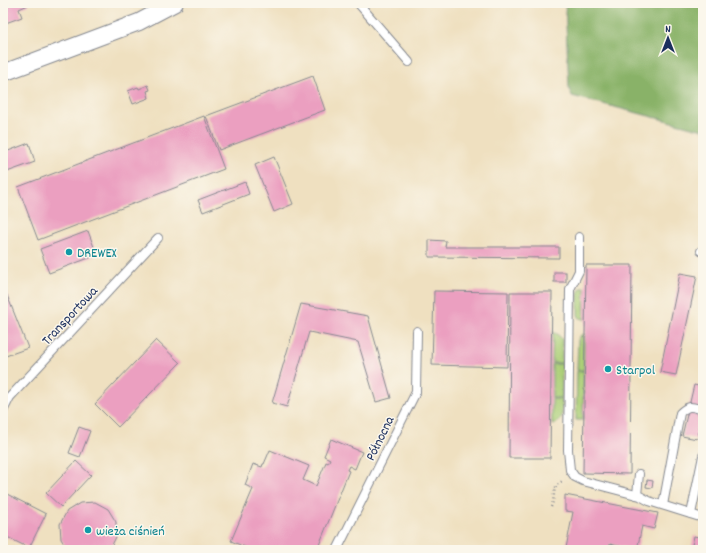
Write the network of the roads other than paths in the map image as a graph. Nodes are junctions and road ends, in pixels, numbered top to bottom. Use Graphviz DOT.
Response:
graph roads {
  1 [pos="175,3"];
  2 [pos="358,3"];
  3 [pos="409,62"];
  4 [pos="3,73"];
  5 [pos="579,237"];
  6 [pos="158,238"];
  7 [pos="417,331"];
  8 [pos="703,410"];
  9 [pos="3,411"];
  10 [pos="703,456"];
  11 [pos="639,474"];
  12 [pos="637,495"];
  13 [pos="663,505"];
  14 [pos="691,514"];
  15 [pos="703,518"];
  16 [pos="337,550"];
  1 -- 4 [label="street"];
  2 -- 3 [label="lane"];
  5 -- 12 [label="lane"];
  6 -- 9 [label="lane, Transportowa"];
  7 -- 16 [label="lane, Północna"];
  8 -- 13 [label="lane"];
  10 -- 14 [label="lane"];
  11 -- 12 [label="lane"];
  12 -- 13 [label="lane"];
  13 -- 14 [label="lane"];
  14 -- 15 [label="lane"];
}
